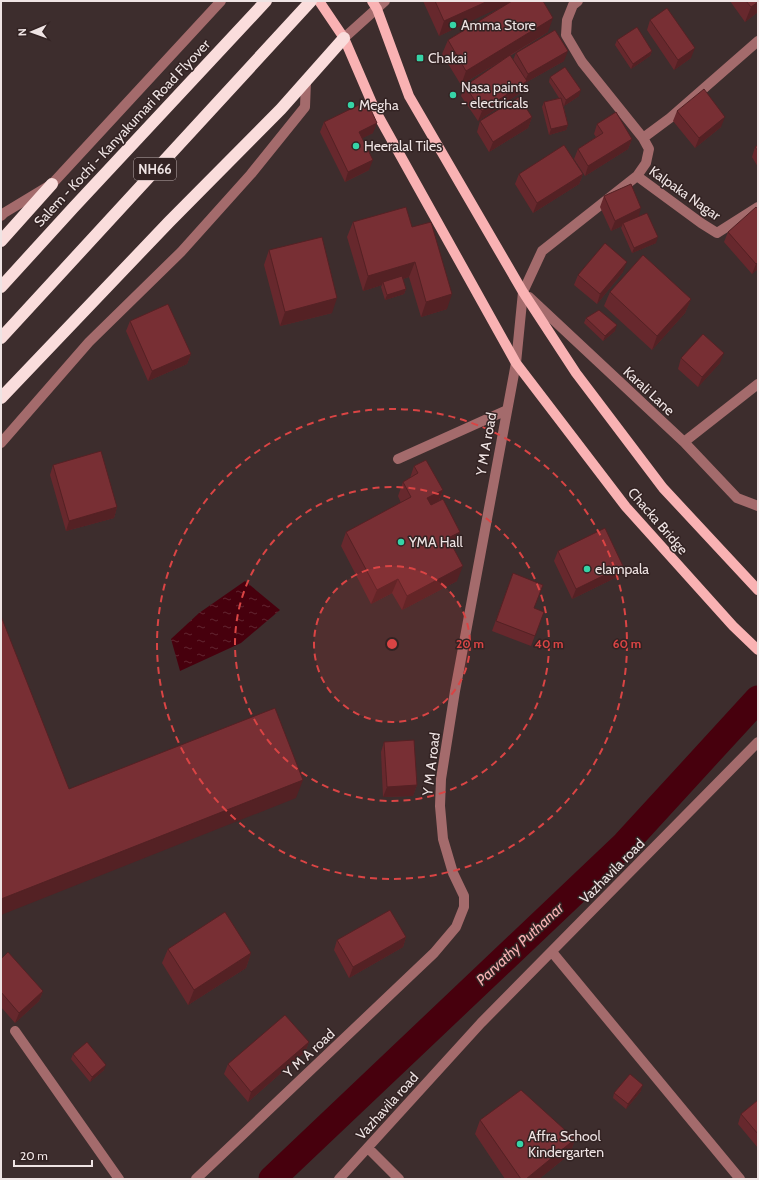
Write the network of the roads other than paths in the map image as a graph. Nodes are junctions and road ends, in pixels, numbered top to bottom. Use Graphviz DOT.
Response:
graph roads {
  1 [pos="221,1"];
  2 [pos="266,1"];
  3 [pos="310,1"];
  4 [pos="320,1"];
  5 [pos="385,1"];
  6 [pos="578,1"];
  7 [pos="374,5"];
  8 [pos="344,38"];
  9 [pos="758,41"];
  10 [pos="306,81"];
  11 [pos="643,138"];
  12 [pos="637,176"];
  13 [pos="52,184"];
  14 [pos="758,207"];
  15 [pos="3,214"];
  16 [pos="1,241"];
  17 [pos="1,287"];
  18 [pos="523,292"];
  19 [pos="1,338"];
  20 [pos="516,363"];
  21 [pos="758,384"];
  22 [pos="1,398"];
  23 [pos="507,410"];
  24 [pos="684,442"];
  25 [pos="1,443"];
  26 [pos="398,459"];
  27 [pos="758,506"];
  28 [pos="758,590"];
  29 [pos="758,650"];
  30 [pos="758,743"];
  31 [pos="552,952"];
  32 [pos="15,1032"];
  33 [pos="368,1148"];
  34 [pos="119,1179"];
  35 [pos="196,1179"];
  36 [pos="339,1179"];
  37 [pos="399,1179"];
  38 [pos="740,1179"];
  1 -- 13 [label="street"];
  2 -- 17 [label="highway, Salem - Kochi - Kanyakumari Road Flyover / NH66"];
  3 -- 19 [label="highway, NH66"];
  4 -- 8 [label="main road, Chacka Bridge"];
  5 -- 7 [label="street"];
  6 -- 11 [label="street"];
  7 -- 8 [label="street"];
  7 -- 18 [label="main road, Chacka Bridge"];
  8 -- 10 [label="highway"];
  8 -- 20 [label="main road, Chacka Bridge"];
  9 -- 11 [label="street"];
  10 -- 22 [label="highway"];
  10 -- 25 [label="street"];
  11 -- 12 [label="street, Kalpaka Nagar"];
  12 -- 14 [label="street, Kalpaka Nagar"];
  12 -- 18 [label="street, Kalpaka Nagar"];
  13 -- 15 [label="street"];
  13 -- 16 [label="highway"];
  18 -- 20 [label="street, Kalpaka Nagar"];
  18 -- 24 [label="street, Karali Lane"];
  18 -- 28 [label="main road, Chacka Bridge"];
  20 -- 23 [label="street, Y M A road"];
  20 -- 29 [label="main road, Chacka Bridge"];
  21 -- 24 [label="street"];
  23 -- 26 [label="street"];
  23 -- 35 [label="street, Y M A road"];
  24 -- 27 [label="street, Karali Lane"];
  30 -- 31 [label="street, Vazhavila road"];
  31 -- 33 [label="street, Vazhavila road"];
  31 -- 38 [label="street"];
  32 -- 34 [label="street"];
  33 -- 36 [label="street, Vazhavila road"];
  33 -- 37 [label="street"];
}
